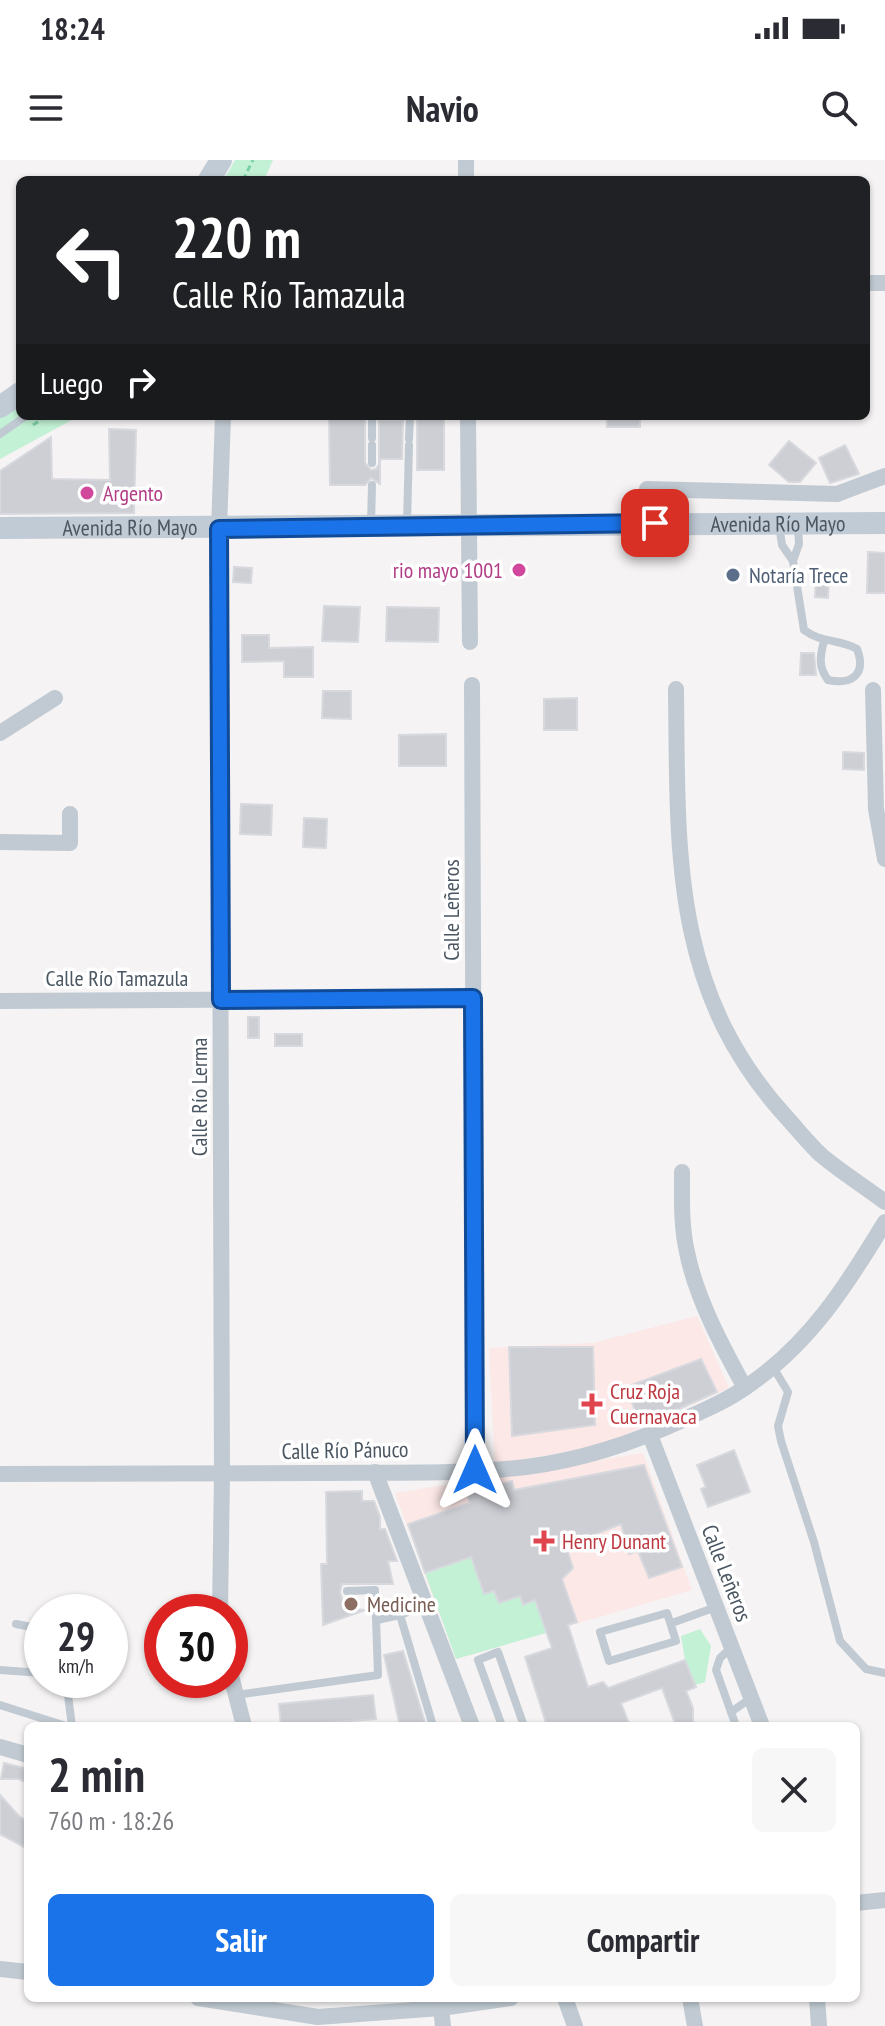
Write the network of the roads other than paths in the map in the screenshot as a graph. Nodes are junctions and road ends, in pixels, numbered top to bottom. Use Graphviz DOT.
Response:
graph roads {
  1 [pos="20,420"];
  2 [pos="223,420"];
  3 [pos="372,420"];
  4 [pos="410,420"];
  5 [pos="468,420"];
  6 [pos="0,434"];
  7 [pos="372,463"];
  8 [pos="885,476"];
  9 [pos="372,485"];
  10 [pos="647,489"];
  11 [pos="789,523"];
  12 [pos="885,523"];
  13 [pos="468,524"];
  14 [pos="407,525"];
  15 [pos="371,526"];
  16 [pos="0,528"];
  17 [pos="219,529"];
  18 [pos="793,561"];
  19 [pos="824,641"];
  20 [pos="470,642"];
  21 [pos="472,685"];
  22 [pos="676,689"];
  23 [pos="873,690"];
  24 [pos="55,698"];
  25 [pos="0,733"];
  26 [pos="70,814"];
  27 [pos="0,842"];
  28 [pos="885,859"];
  29 [pos="473,998"];
  30 [pos="221,1000"];
  31 [pos="0,1001"];
  32 [pos="682,1172"];
  33 [pos="885,1202"];
  34 [pos="885,1222"];
  35 [pos="773,1366"];
  36 [pos="745,1388"];
  37 [pos="650,1435"];
  38 [pos="475,1470"];
  39 [pos="375,1472"];
  40 [pos="0,1474"];
  41 [pos="222,1474"];
  42 [pos="347,1591"];
  43 [pos="220,1594"];
  44 [pos="426,1605"];
  45 [pos="716,1607"];
  46 [pos="400,1615"];
  47 [pos="377,1620"];
  48 [pos="672,1623"];
  49 [pos="16,1624"];
  50 [pos="24,1626"];
  51 [pos="731,1647"];
  52 [pos="0,1670"];
  53 [pos="24,1672"];
  54 [pos="885,1673"];
  55 [pos="248,1693"];
  56 [pos="68,1698"];
  57 [pos="237,1698"];
  58 [pos="751,1698"];
  59 [pos="0,1705"];
  60 [pos="731,1712"];
  61 [pos="53,1722"];
  62 [pos="71,1722"];
  63 [pos="243,1722"];
  64 [pos="432,1722"];
  65 [pos="470,1722"];
  66 [pos="501,1722"];
  67 [pos="523,1722"];
  68 [pos="735,1722"];
  69 [pos="760,1722"];
  70 [pos="0,1747"];
  71 [pos="24,1754"];
  72 [pos="885,1900"];
  73 [pos="860,1903"];
  74 [pos="0,1969"];
  75 [pos="24,1972"];
  76 [pos="219,2002"];
  77 [pos="483,2002"];
  78 [pos="566,2002"];
  79 [pos="691,2002"];
  80 [pos="817,2002"];
  81 [pos="401,2004"];
  82 [pos="441,2008"];
  83 [pos="319,2021"];
  84 [pos="443,2026"];
  85 [pos="575,2026"];
  86 [pos="695,2026"];
  87 [pos="819,2026"];
  1 -- 6 [label="lane"];
  2 -- 17 [label="street, Calle Río Lerma"];
  3 -- 7 [label="lane"];
  4 -- 14 [label="lane"];
  5 -- 13 [label="street"];
  8 -- 10 [label="street"];
  9 -- 15 [label="lane"];
  11 -- 12 [label="street, Avenida Río Mayo"];
  11 -- 13 [label="street, Avenida Río Mayo"];
  11 -- 18 [label="lane"];
  11 -- 18 [label="lane"];
  13 -- 14 [label="street, Avenida Río Mayo"];
  13 -- 20 [label="street"];
  14 -- 15 [label="street, Avenida Río Mayo"];
  15 -- 17 [label="street, Avenida Río Mayo"];
  16 -- 17 [label="street, Avenida Río Mayo"];
  17 -- 30 [label="street, Calle Río Lerma"];
  18 -- 19 [label="lane"];
  19 -- 19 [label="lane"];
  21 -- 29 [label="street, Calle Leñeros"];
  22 -- 33 [label="street"];
  23 -- 28 [label="street"];
  24 -- 25 [label="street"];
  26 -- 27 [label="street"];
  29 -- 30 [label="street, Calle Río Tamazula"];
  29 -- 38 [label="street, Calle Leñeros"];
  30 -- 31 [label="street, Calle Río Tamazula"];
  30 -- 41 [label="street, Calle Río Lerma"];
  32 -- 36 [label="street"];
  34 -- 35 [label="street, Calle Río Pánuco"];
  35 -- 36 [label="street, Calle Río Pánuco"];
  35 -- 54 [label="lane"];
  36 -- 37 [label="street, Calle Río Pánuco"];
  37 -- 38 [label="street, Calle Río Pánuco"];
  37 -- 45 [label="street, Calle Leñeros"];
  38 -- 39 [label="street, Calle Río Pánuco"];
  39 -- 41 [label="street, Calle Río Pánuco"];
  39 -- 44 [label="street"];
  40 -- 41 [label="street, Calle Río Pánuco"];
  41 -- 43 [label="street, Calle Río Lerma"];
  42 -- 47 [label="lane"];
  44 -- 46 [label="lane"];
  44 -- 65 [label="street"];
  45 -- 48 [label="lane"];
  45 -- 51 [label="street, Calle Leñeros"];
  46 -- 47 [label="lane"];
  46 -- 64 [label="lane"];
  47 -- 55 [label="lane"];
  48 -- 48 [label="lane"];
  49 -- 50 [label="lane"];
  51 -- 58 [label="street, Calle Leñeros"];
  51 -- 60 [label="lane"];
  52 -- 53 [label="lane"];
  56 -- 62 [label="lane"];
  57 -- 63 [label="street"];
  58 -- 60 [label="lane"];
  58 -- 69 [label="street, Calle Leñeros"];
  59 -- 61 [label="lane"];
  60 -- 68 [label="lane"];
  66 -- 67 [label="lane"];
  70 -- 71 [label="street"];
  72 -- 73 [label="street"];
  74 -- 75 [label="street"];
  76 -- 83 [label="street"];
  77 -- 82 [label="street"];
  78 -- 85 [label="street"];
  79 -- 86 [label="street"];
  80 -- 87 [label="street"];
  81 -- 82 [label="street"];
  81 -- 83 [label="street"];
  82 -- 84 [label="street"];
}
